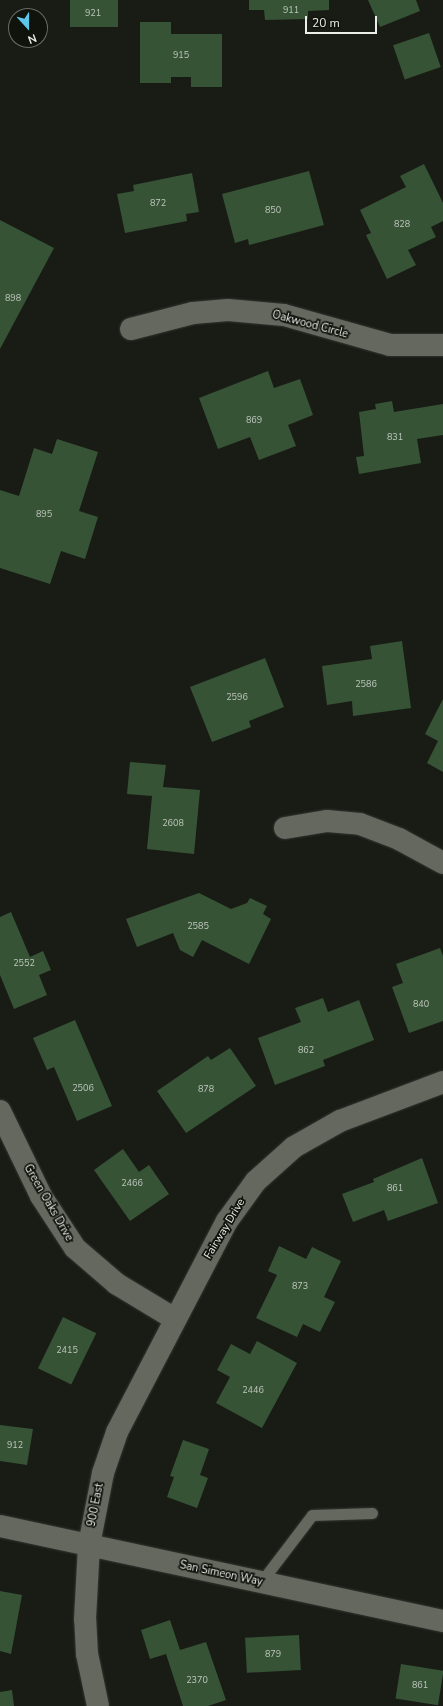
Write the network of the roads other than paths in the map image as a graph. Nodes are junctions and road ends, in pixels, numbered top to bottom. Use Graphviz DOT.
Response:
graph roads {
  1 [pos="131,329"];
  2 [pos="443,345"];
  3 [pos="285,828"];
  4 [pos="443,863"];
  5 [pos="443,1082"];
  6 [pos="0,1111"];
  7 [pos="174,1319"];
  8 [pos="372,1513"];
  9 [pos="0,1526"];
  10 [pos="89,1545"];
  11 [pos="261,1582"];
  12 [pos="443,1621"];
  13 [pos="98,1706"];
  1 -- 2 [label="street, Oakwood Circle"];
  3 -- 4 [label="street"];
  5 -- 7 [label="street, Fairway Drive"];
  6 -- 7 [label="street, Green Oaks Drive"];
  7 -- 10 [label="street, 900 East"];
  8 -- 11 [label="lane"];
  9 -- 10 [label="street, San Simeon Way"];
  10 -- 11 [label="street, San Simeon Way"];
  10 -- 13 [label="street, 900 East"];
  11 -- 12 [label="street, San Simeon Way"];
}
